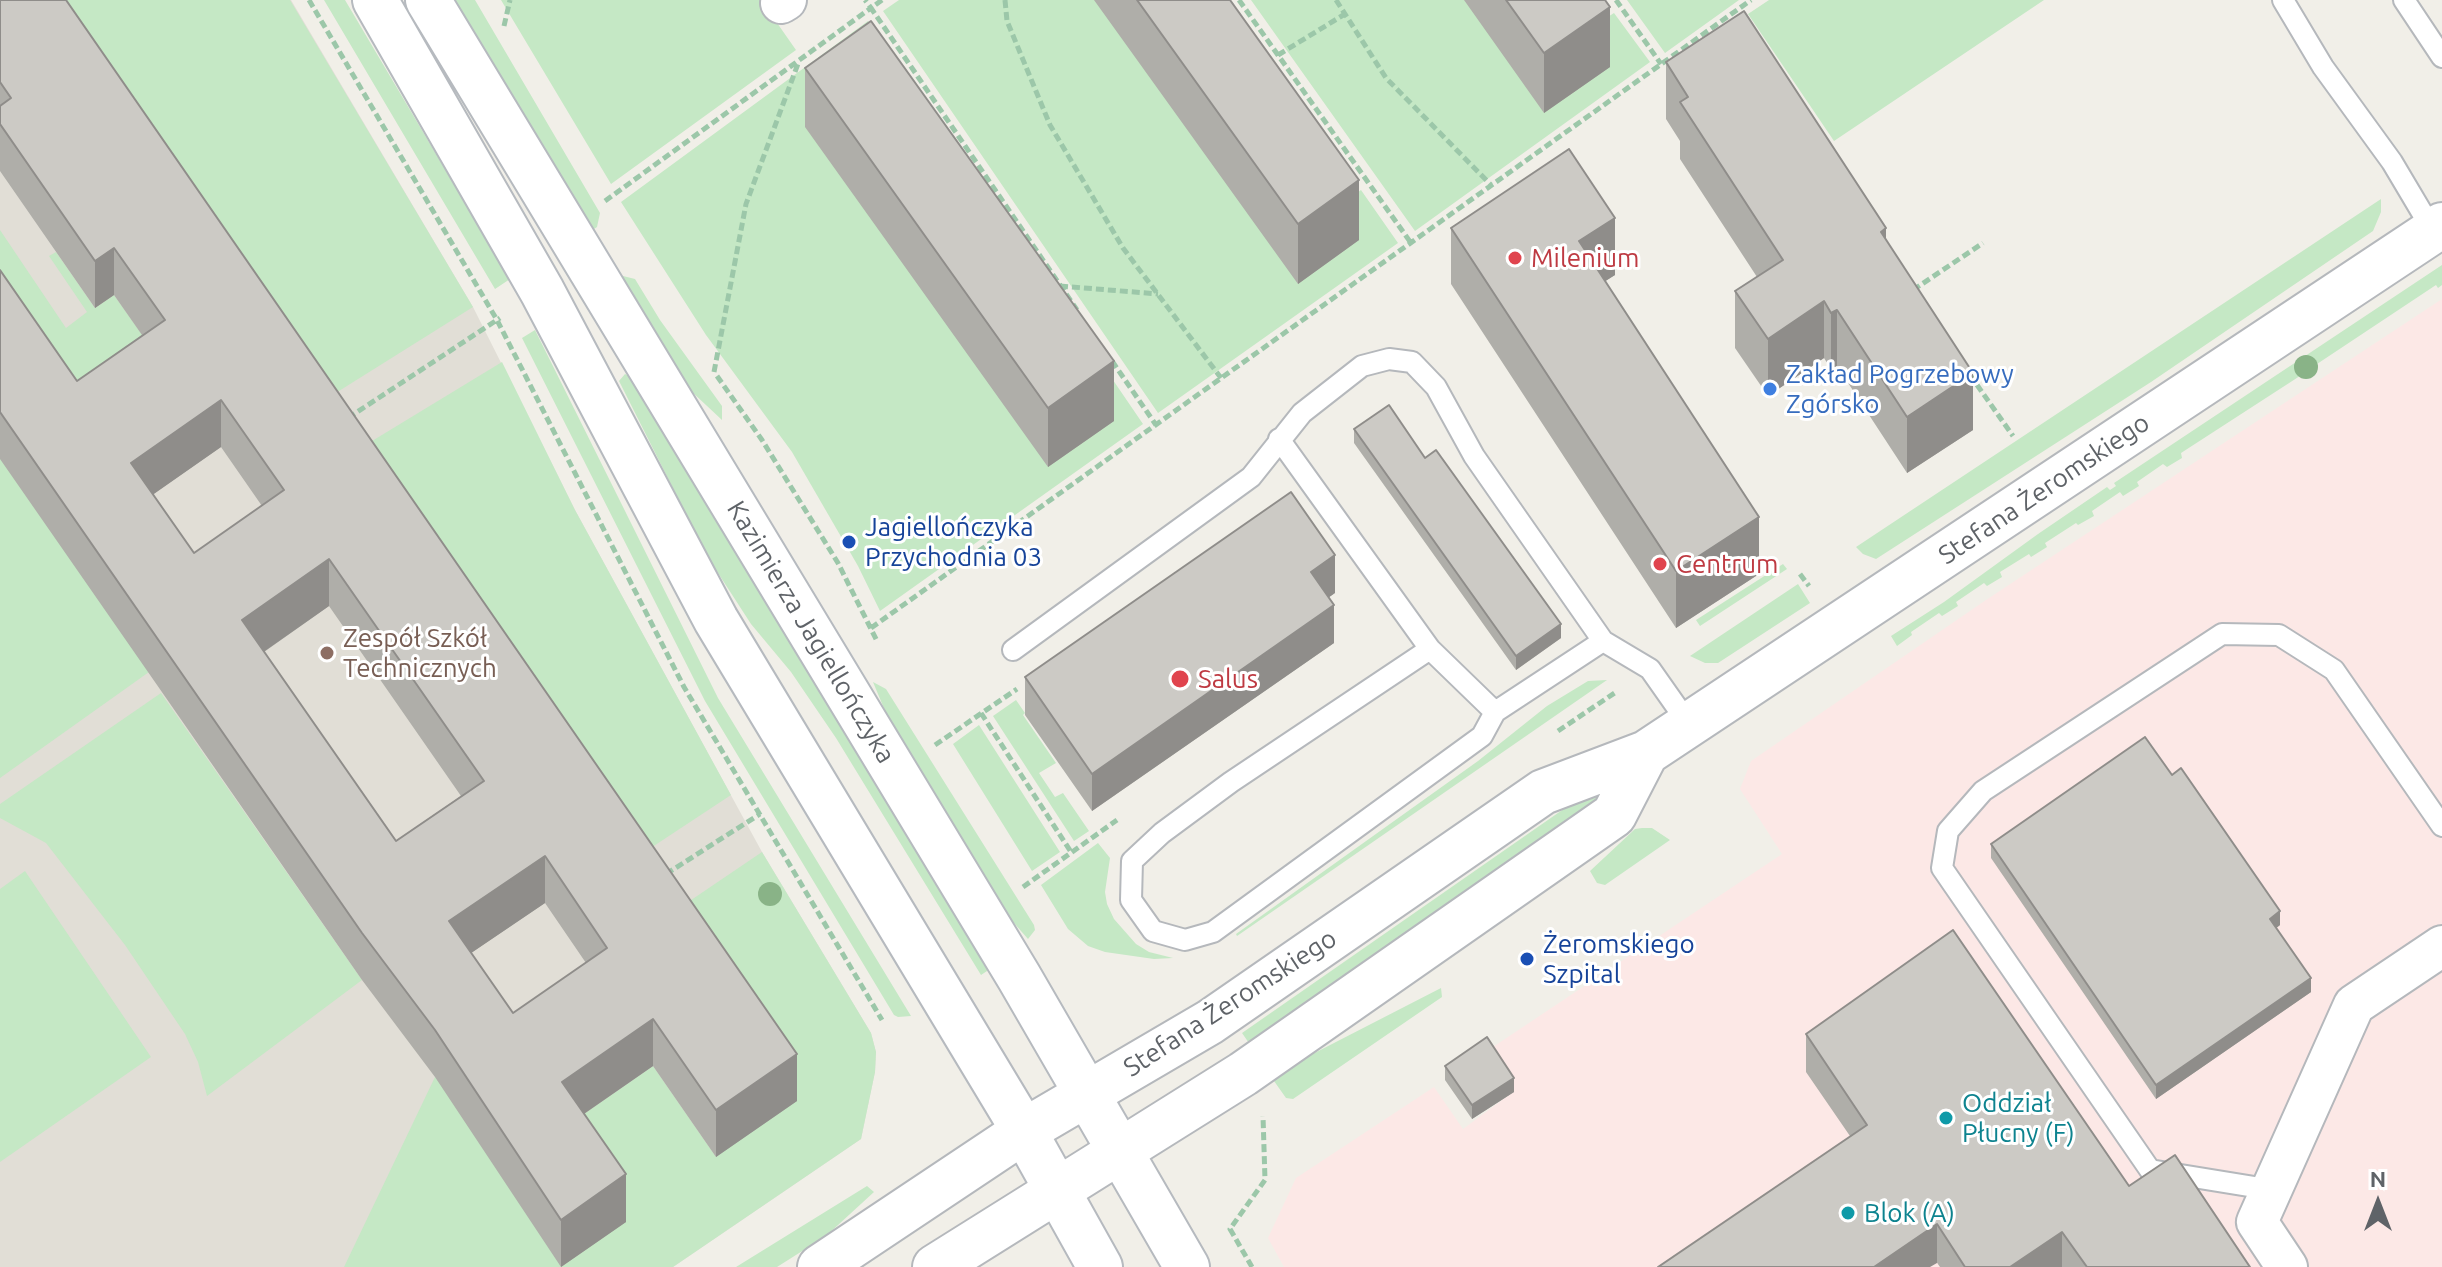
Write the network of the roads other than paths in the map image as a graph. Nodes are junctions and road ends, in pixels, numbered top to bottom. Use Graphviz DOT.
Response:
graph roads {
  1 [pos="375,0"];
  2 [pos="428,0"];
  3 [pos="2283,0"];
  4 [pos="2404,0"];
  5 [pos="2442,57"];
  6 [pos="2437,228"];
  7 [pos="1279,439"];
  8 [pos="1603,641"];
  9 [pos="1430,649"];
  10 [pos="1013,650"];
  11 [pos="1495,712"];
  12 [pos="1688,723"];
  13 [pos="1646,753"];
  14 [pos="2442,826"];
  15 [pos="2442,946"];
  16 [pos="1088,1093"];
  17 [pos="1024,1131"];
  18 [pos="1122,1151"];
  19 [pos="1058,1190"];
  20 [pos="2273,1190"];
  21 [pos="820,1267"];
  22 [pos="935,1267"];
  23 [pos="1100,1267"];
  24 [pos="1187,1267"];
  25 [pos="2287,1267"];
  1 -- 17 [label="main road"];
  2 -- 16 [label="main road, Kazimierza Jagiellończyka"];
  3 -- 6 [label="lane"];
  4 -- 5 [label="lane"];
  6 -- 12 [label="main road, Stefana Żeromskiego"];
  7 -- 8 [label="lane"];
  7 -- 9 [label="lane"];
  7 -- 10 [label="lane"];
  8 -- 11 [label="lane"];
  8 -- 12 [label="lane"];
  9 -- 11 [label="lane"];
  9 -- 11 [label="lane"];
  12 -- 13 [label="main road, Stefana Żeromskiego"];
  13 -- 16 [label="main road, Stefana Żeromskiego"];
  13 -- 18 [label="main road, Stefana Żeromskiego"];
  14 -- 20 [label="lane"];
  15 -- 20 [label="street"];
  16 -- 17 [label="main road, Stefana Żeromskiego"];
  16 -- 18 [label="main road, Kazimierza Jagiellończyka"];
  17 -- 19 [label="main road"];
  17 -- 21 [label="main road, Stefana Żeromskiego"];
  18 -- 19 [label="main road, Stefana Żeromskiego"];
  18 -- 24 [label="main road, Kazimierza Jagiellończyka"];
  19 -- 22 [label="main road, Stefana Żeromskiego"];
  19 -- 23 [label="main road"];
  20 -- 25 [label="street"];
}
